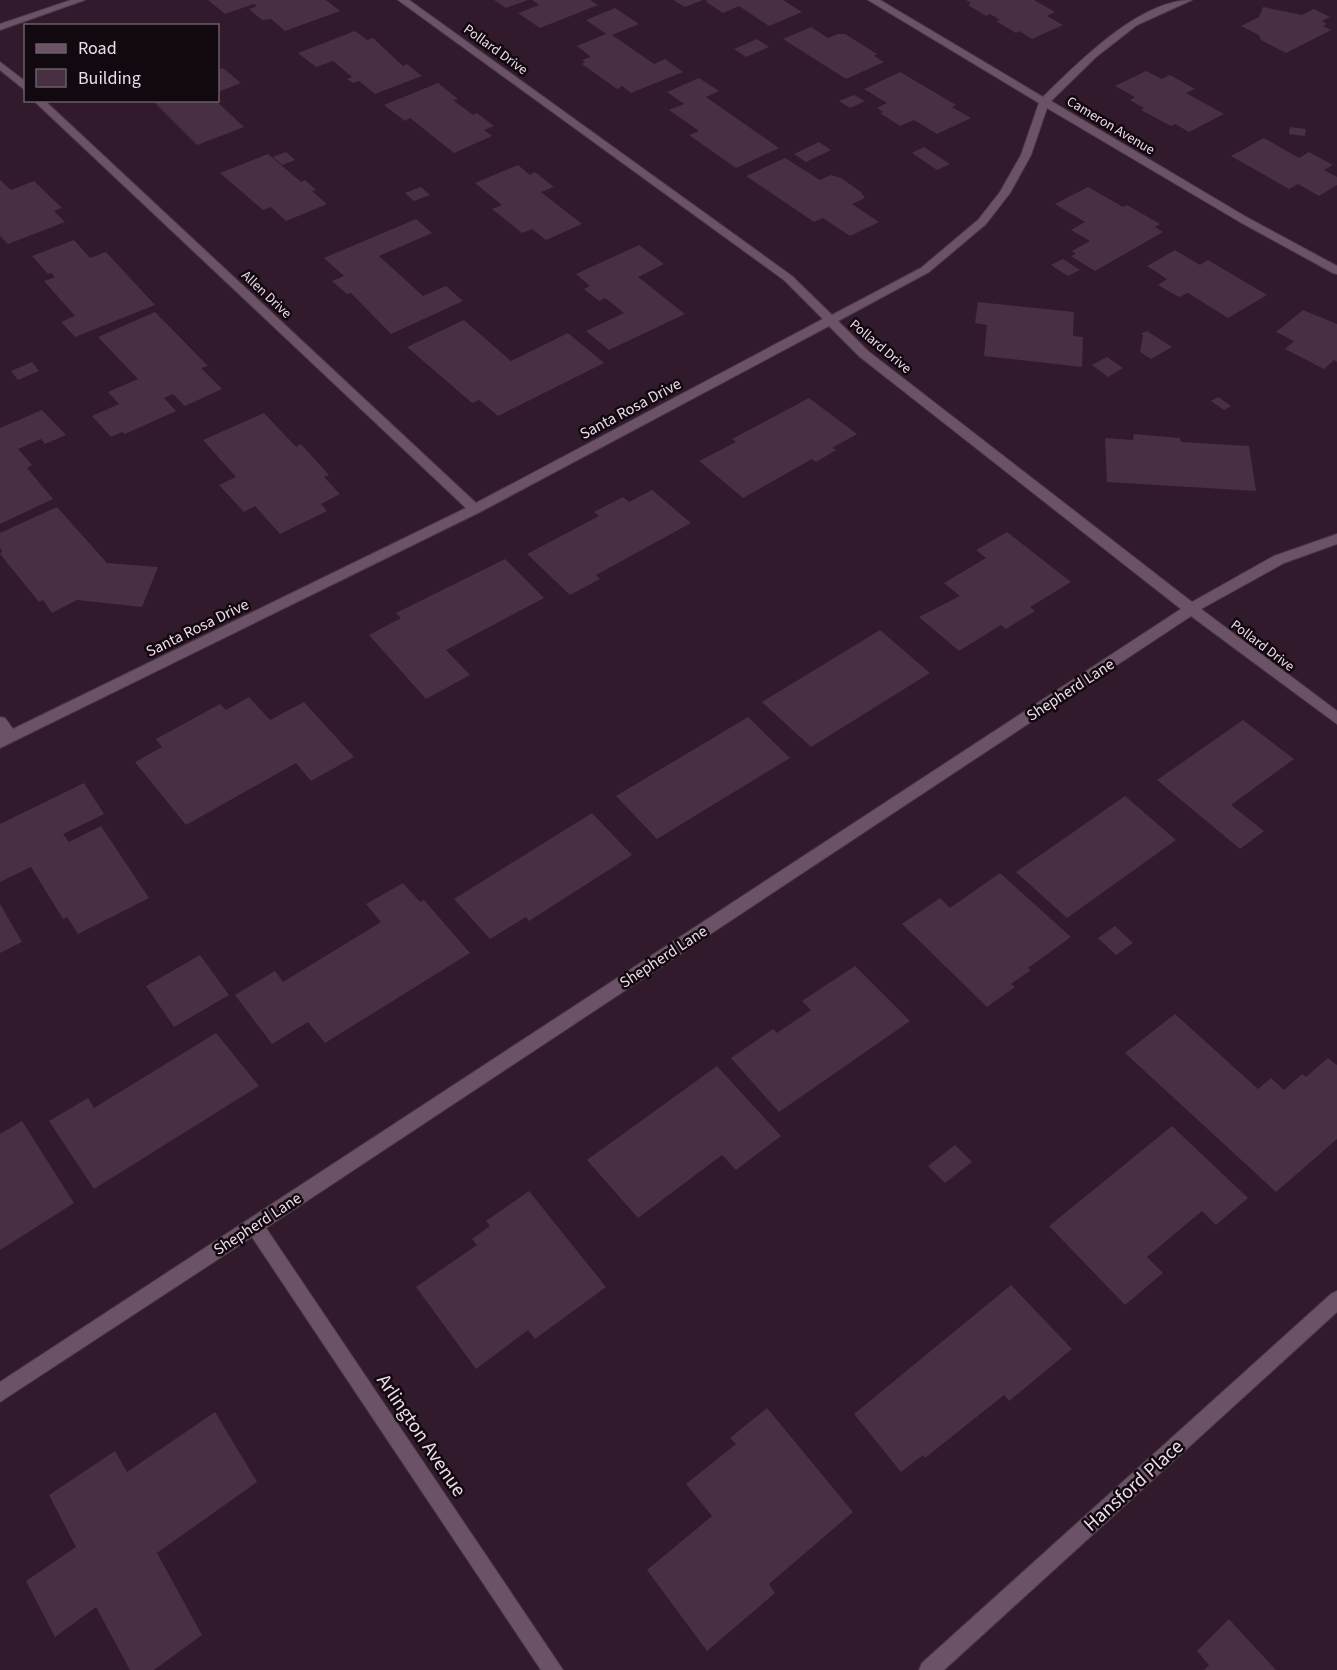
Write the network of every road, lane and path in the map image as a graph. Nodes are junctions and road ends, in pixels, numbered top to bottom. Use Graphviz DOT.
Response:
graph roads {
  1 [pos="80,0"];
  2 [pos="403,0"];
  3 [pos="873,0"];
  4 [pos="1187,0"];
  5 [pos="0,27"];
  6 [pos="0,65"];
  7 [pos="24,86"];
  8 [pos="40,102"];
  9 [pos="1044,102"];
  10 [pos="1337,271"];
  11 [pos="830,322"];
  12 [pos="475,508"];
  13 [pos="1337,539"];
  14 [pos="1191,609"];
  15 [pos="1337,719"];
  16 [pos="0,722"];
  17 [pos="5,739"];
  18 [pos="254,1224"];
  19 [pos="1337,1300"];
  20 [pos="0,1393"];
  21 [pos="553,1670"];
  22 [pos="929,1670"];
  1 -- 5 [label="street"];
  2 -- 11 [label="street, Pollard Drive"];
  3 -- 9 [label="street, Cameron Avenue"];
  4 -- 9 [label="street, Santa Rosa Drive"];
  6 -- 7 [label="street"];
  8 -- 12 [label="street, Allen Drive"];
  9 -- 10 [label="street, Cameron Avenue"];
  9 -- 11 [label="street, Santa Rosa Drive"];
  11 -- 12 [label="street, Santa Rosa Drive"];
  11 -- 14 [label="street, Pollard Drive"];
  12 -- 17 [label="street, Santa Rosa Drive"];
  13 -- 14 [label="street, Shepherd Lane"];
  14 -- 15 [label="street, Pollard Drive"];
  14 -- 18 [label="street, Shepherd Lane"];
  16 -- 17 [label="street"];
  18 -- 20 [label="street, Shepherd Lane"];
  18 -- 21 [label="street, Arlington Avenue"];
  19 -- 22 [label="street, Hansford Place"];
}
